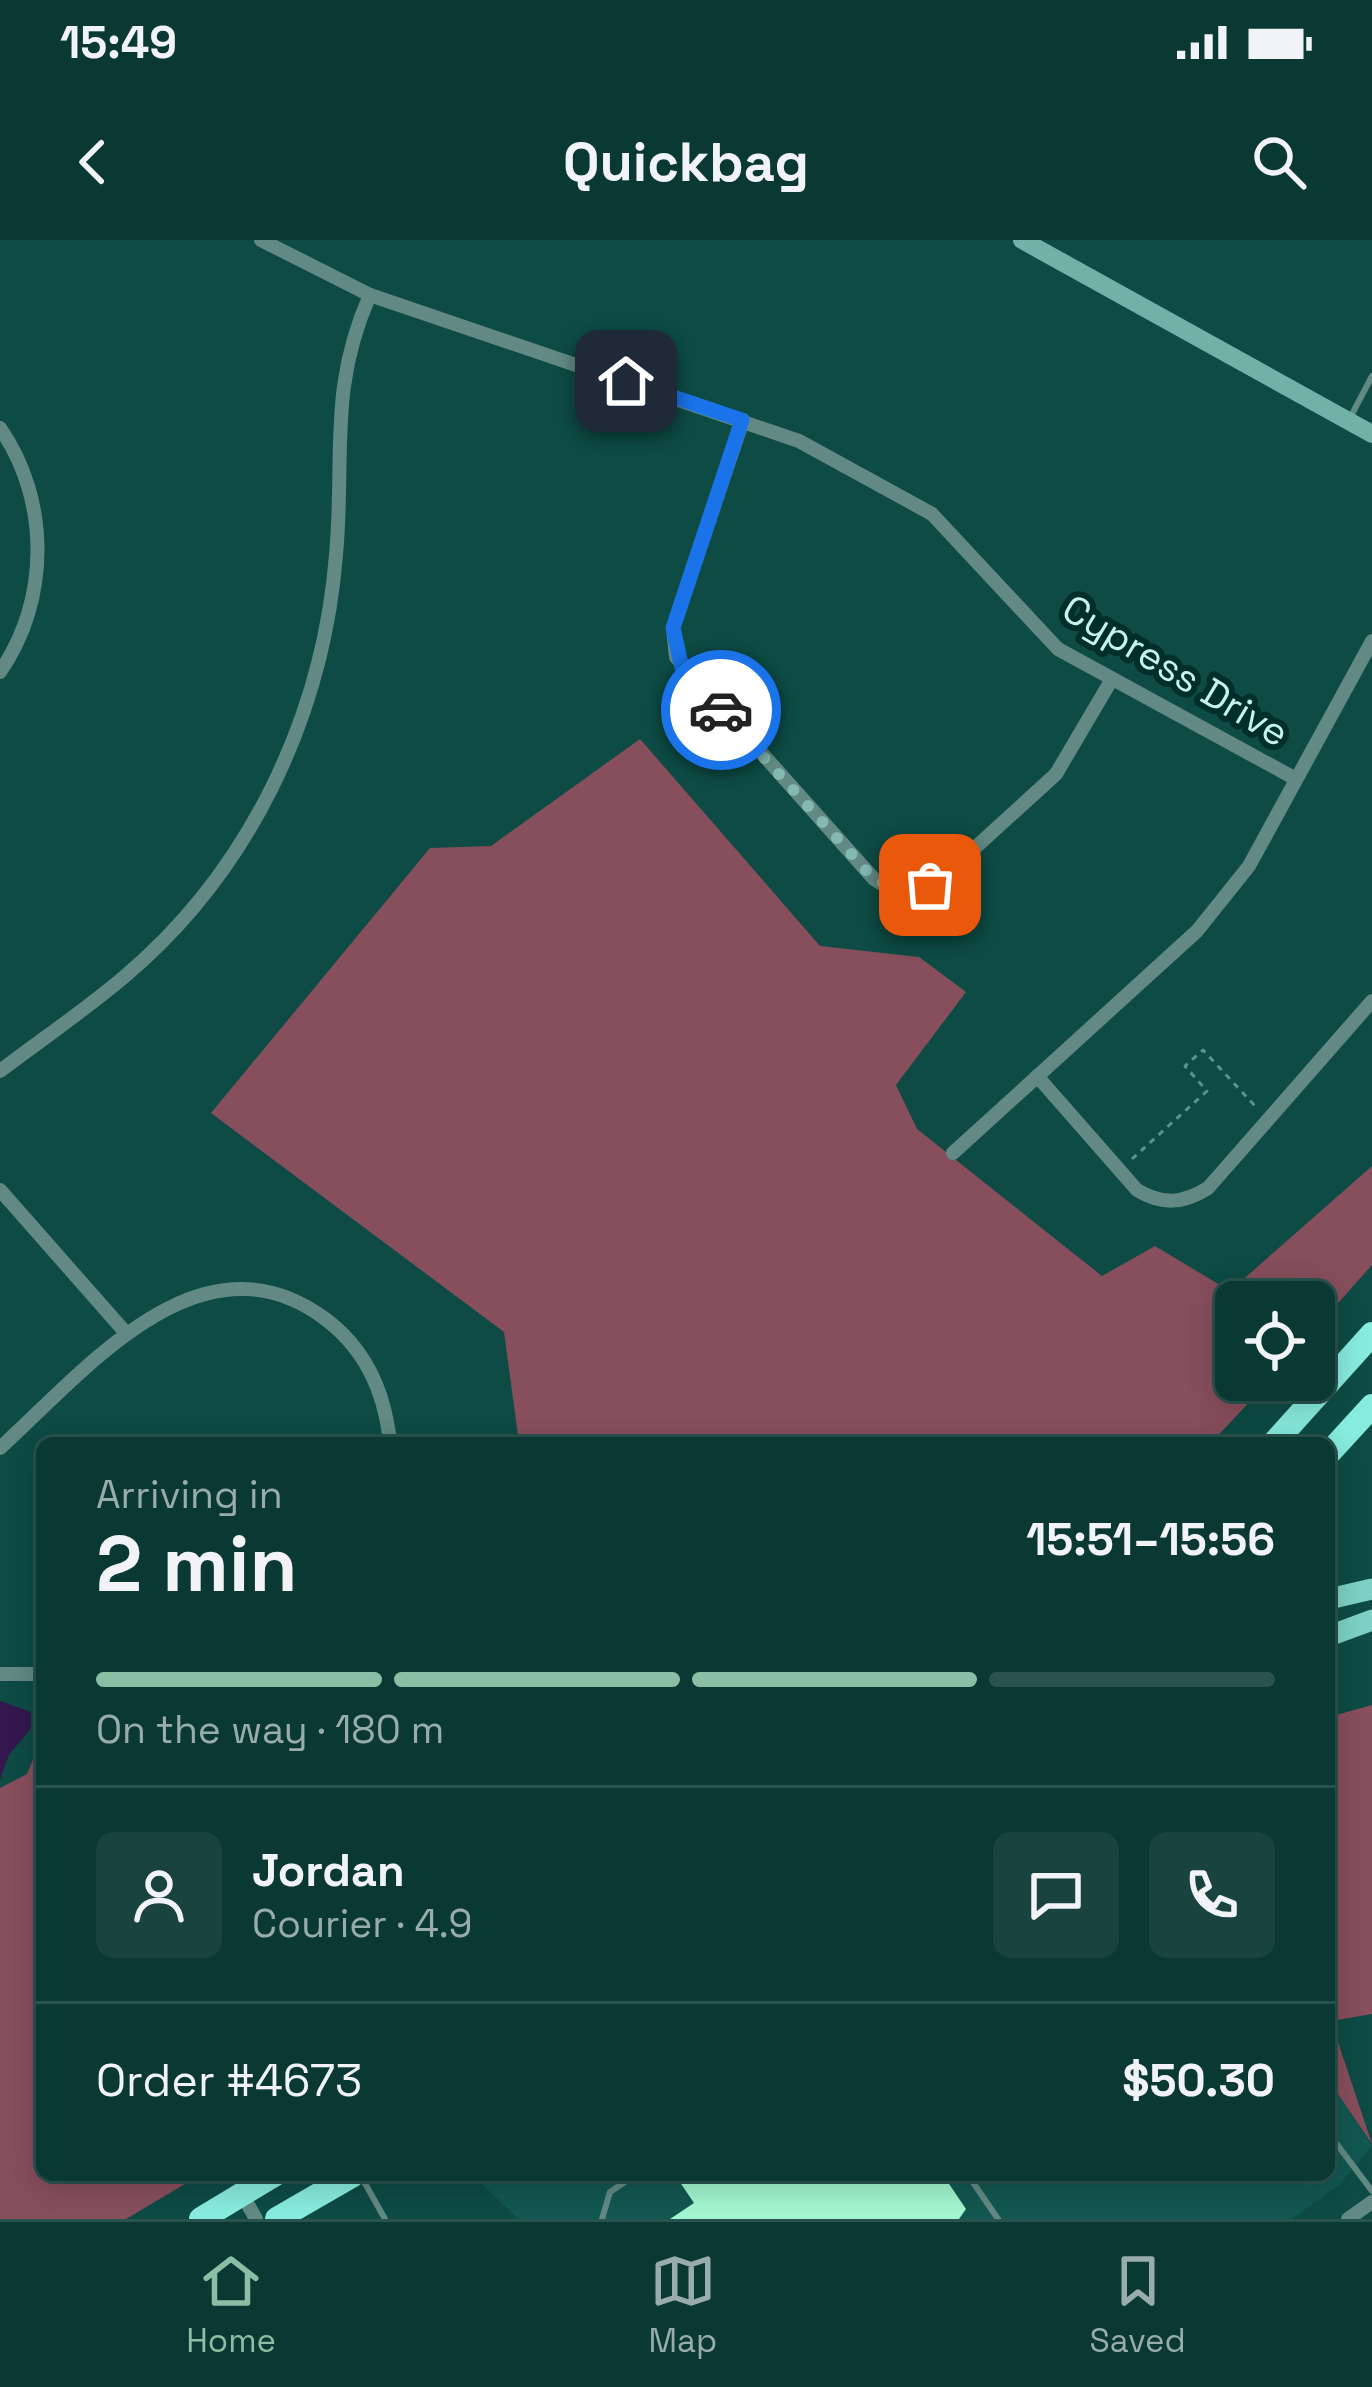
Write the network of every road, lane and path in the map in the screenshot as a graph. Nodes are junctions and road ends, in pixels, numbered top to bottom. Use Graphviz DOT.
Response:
graph roads {
  1 [pos="261,240"];
  2 [pos="1022,240"];
  3 [pos="370,296"];
  4 [pos="1372,376"];
  5 [pos="742,420"];
  6 [pos="1349,421"];
  7 [pos="0,428"];
  8 [pos="1372,434"];
  9 [pos="1372,641"];
  10 [pos="0,672"];
  11 [pos="1112,679"];
  12 [pos="1296,779"];
  13 [pos="1372,1001"];
  14 [pos="0,1071"];
  15 [pos="1037,1076"];
  16 [pos="1256,1107"];
  17 [pos="953,1153"];
  18 [pos="1132,1159"];
  19 [pos="0,1190"];
  20 [pos="126,1333"];
  21 [pos="1372,1334"];
  22 [pos="1372,1406"];
  23 [pos="389,1437"];
  24 [pos="1279,1437"];
  25 [pos="1335,1446"];
  26 [pos="0,1448"];
  27 [pos="1372,1589"];
  28 [pos="1335,1598"];
  29 [pos="1369,1622"];
  30 [pos="1335,1634"];
  31 [pos="0,1674"];
  32 [pos="36,1674"];
  33 [pos="1336,2143"];
  34 [pos="264,2181"];
  35 [pos="346,2181"];
  36 [pos="361,2181"];
  37 [pos="626,2181"];
  38 [pos="972,2181"];
  39 [pos="1372,2191"];
  40 [pos="242,2194"];
  41 [pos="1372,2202"];
  42 [pos="201,2219"];
  43 [pos="256,2219"];
  44 [pos="277,2219"];
  45 [pos="385,2219"];
  46 [pos="602,2219"];
  47 [pos="998,2219"];
  48 [pos="1348,2219"];
  1 -- 3 [label="street, Cypress Drive"];
  2 -- 6 [label="street"];
  3 -- 5 [label="street, Cypress Drive"];
  3 -- 14 [label="street"];
  4 -- 6 [label="lane"];
  5 -- 11 [label="street, Cypress Drive"];
  5 -- 11 [label="street"];
  6 -- 8 [label="street"];
  7 -- 10 [label="street"];
  9 -- 12 [label="street"];
  11 -- 12 [label="street, Cypress Drive"];
  12 -- 15 [label="street"];
  13 -- 15 [label="street"];
  15 -- 17 [label="street"];
  16 -- 18 [label="path"];
  19 -- 20 [label="street"];
  20 -- 23 [label="street"];
  20 -- 26 [label="street"];
  21 -- 24 [label="highway"];
  22 -- 25 [label="highway"];
  27 -- 28 [label="main road"];
  29 -- 30 [label="main road"];
  31 -- 32 [label="street"];
  33 -- 39 [label="lane"];
  34 -- 40 [label="highway"];
  35 -- 44 [label="highway"];
  36 -- 45 [label="lane"];
  37 -- 46 [label="lane"];
  38 -- 47 [label="lane"];
  40 -- 42 [label="highway"];
  40 -- 43 [label="street"];
  41 -- 48 [label="street"];
}
